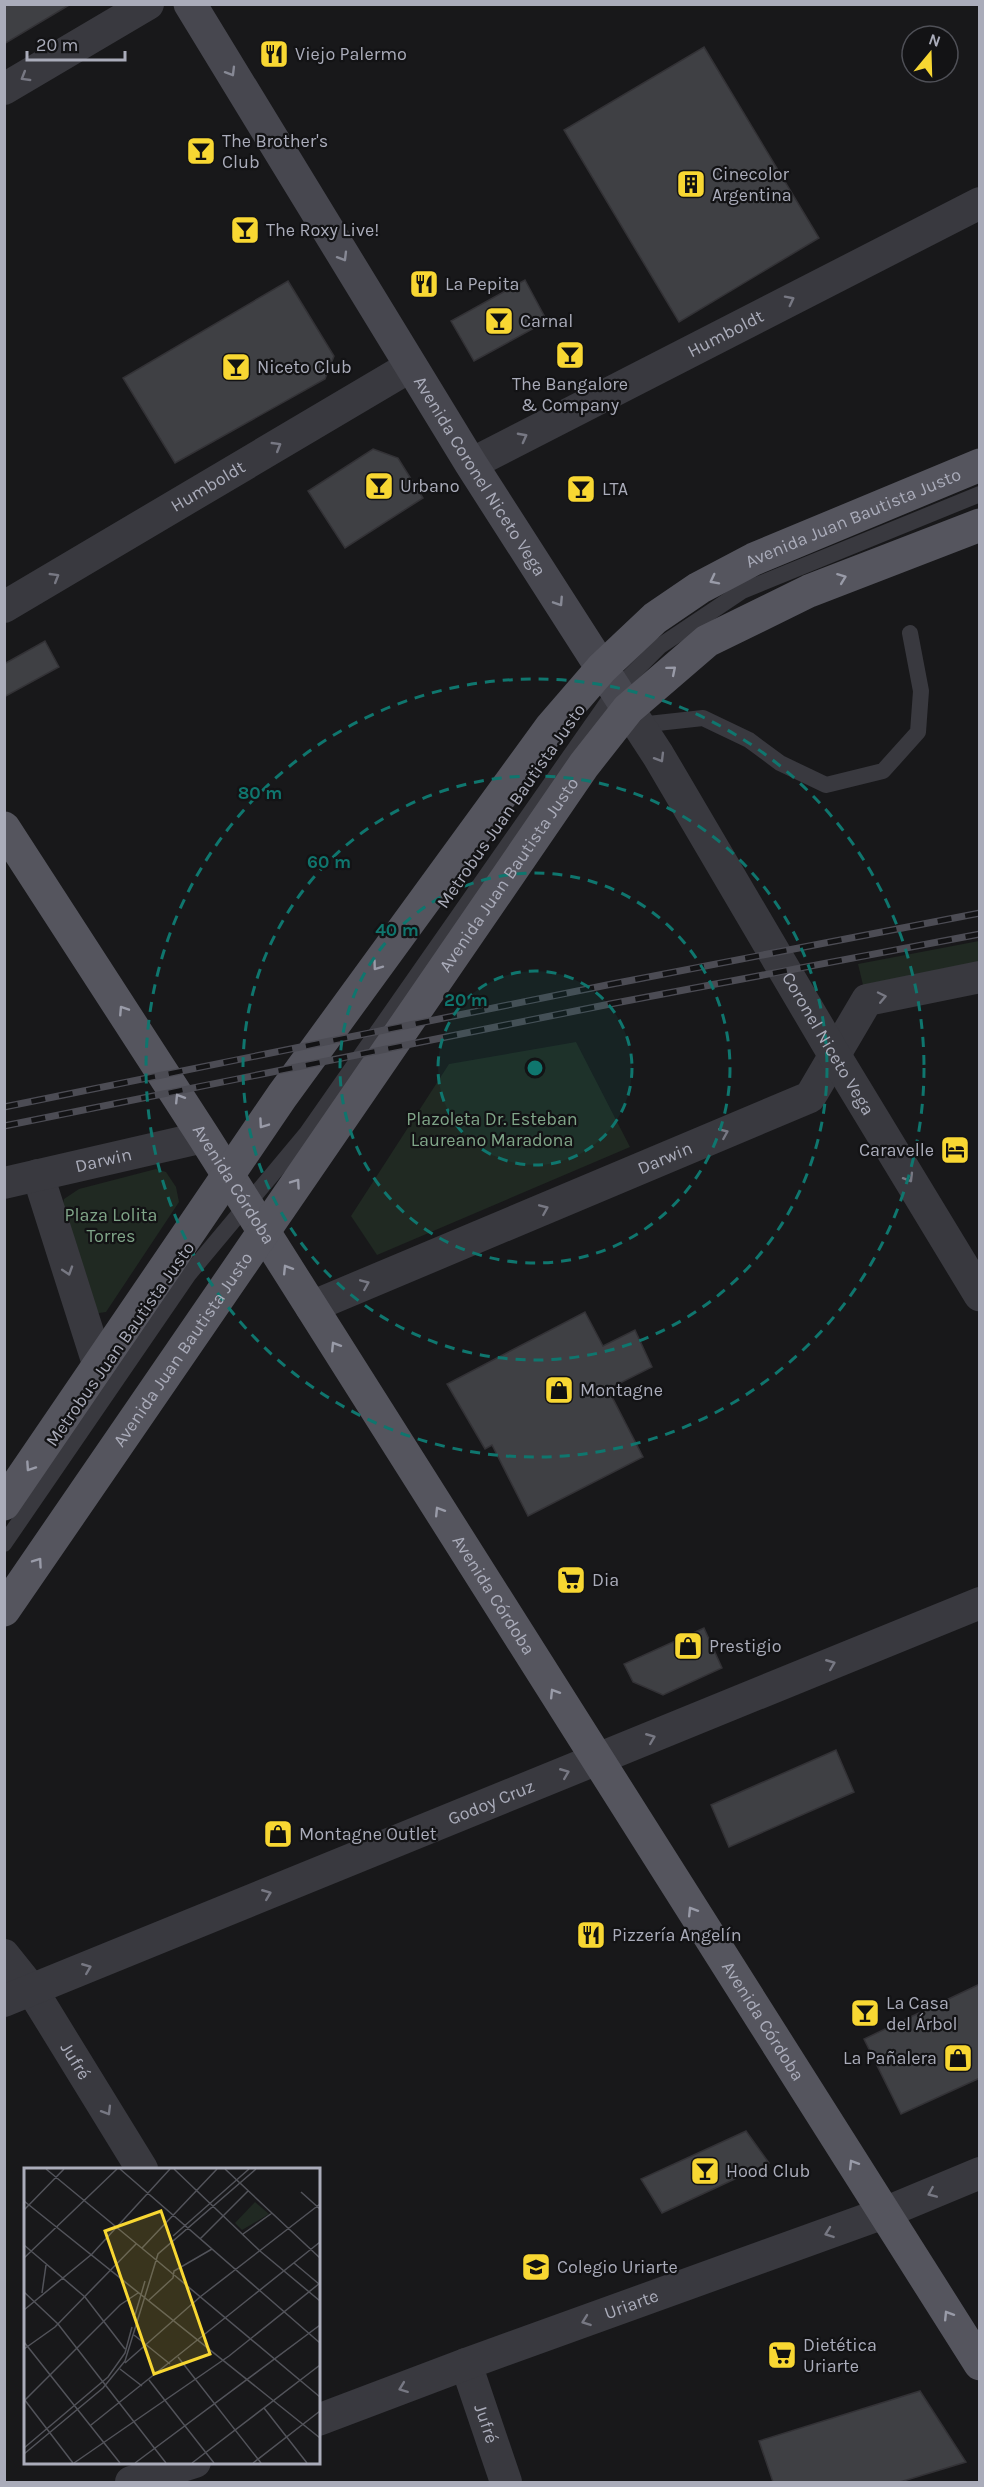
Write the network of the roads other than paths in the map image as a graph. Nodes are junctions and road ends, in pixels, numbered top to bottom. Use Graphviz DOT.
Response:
graph roads {
  1 [pos="148,4"];
  2 [pos="190,4"];
  3 [pos="4,89"];
  4 [pos="980,203"];
  5 [pos="411,366"];
  6 [pos="471,464"];
  7 [pos="980,465"];
  8 [pos="980,494"];
  9 [pos="980,525"];
  10 [pos="4,607"];
  11 [pos="910,633"];
  12 [pos="621,698"];
  13 [pos="4,828"];
  14 [pos="771,946"];
  15 [pos="980,977"];
  16 [pos="835,1056"];
  17 [pos="204,1137"];
  18 [pos="227,1174"];
  19 [pos="38,1175"];
  20 [pos="4,1183"];
  21 [pos="255,1218"];
  22 [pos="980,1294"];
  23 [pos="311,1307"];
  24 [pos="99,1367"];
  25 [pos="4,1504"];
  26 [pos="4,1544"];
  27 [pos="980,1603"];
  28 [pos="4,1610"];
  29 [pos="597,1760"];
  30 [pos="4,1955"];
  31 [pos="18,1995"];
  32 [pos="141,2168"];
  33 [pos="980,2173"];
  34 [pos="884,2213"];
  35 [pos="466,2364"];
  36 [pos="980,2364"];
  37 [pos="320,2419"];
  38 [pos="192,2463"];
  39 [pos="131,2482"];
  40 [pos="506,2482"];
  1 -- 3 [label="street, one-way"];
  2 -- 5 [label="main road, Avenida Coronel Niceto Vega, one-way"];
  6 -- 4 [label="street, Humboldt, one-way"];
  5 -- 6 [label="main road, Avenida Coronel Niceto Vega"];
  10 -- 5 [label="street, Humboldt, one-way"];
  6 -- 12 [label="main road, Avenida Coronel Niceto Vega, one-way"];
  7 -- 12 [label="main road, Avenida Juan Bautista Justo, one-way"];
  8 -- 12 [label="lane"];
  12 -- 9 [label="main road, Avenida Juan Bautista Justo, one-way"];
  11 -- 12 [label="lane"];
  12 -- 14 [label="street, Avenida Coronel Niceto Vega, one-way"];
  12 -- 18 [label="main road, Avenida Juan Bautista Justo, one-way"];
  12 -- 21 [label="main road, Avenida Juan Bautista Justo"];
  17 -- 13 [label="main road, Avenida Córdoba, one-way"];
  14 -- 16 [label="street, Coronel Niceto Vega"];
  16 -- 15 [label="street, Darwin, one-way"];
  16 -- 22 [label="street, Coronel Niceto Vega, one-way"];
  23 -- 16 [label="street, Darwin, one-way"];
  17 -- 18 [label="main road, Avenida Córdoba"];
  17 -- 19 [label="street, Darwin"];
  18 -- 21 [label="main road, Avenida Córdoba"];
  18 -- 24 [label="main road, Avenida Juan Bautista Justo"];
  19 -- 20 [label="street, Darwin"];
  19 -- 24 [label="street, one-way"];
  23 -- 21 [label="main road, Avenida Córdoba, one-way"];
  21 -- 26 [label="lane, Metrobus Juan Bautista Justo"];
  28 -- 21 [label="main road, Avenida Juan Bautista Justo, one-way"];
  29 -- 23 [label="main road, Avenida Córdoba, one-way"];
  24 -- 25 [label="main road, Avenida Juan Bautista Justo, one-way"];
  29 -- 27 [label="street, Godoy Cruz, one-way"];
  31 -- 29 [label="street, Godoy Cruz, one-way"];
  34 -- 29 [label="main road, Avenida Córdoba, one-way"];
  30 -- 31 [label="street, Jufré"];
  31 -- 32 [label="street, Jufré, one-way"];
  33 -- 34 [label="street, Uriarte, one-way"];
  34 -- 35 [label="street, Uriarte, one-way"];
  36 -- 34 [label="main road, Avenida Córdoba, one-way"];
  35 -- 37 [label="street, Uriarte, one-way"];
  35 -- 40 [label="street, Jufré"];
  38 -- 39 [label="street"];
}
